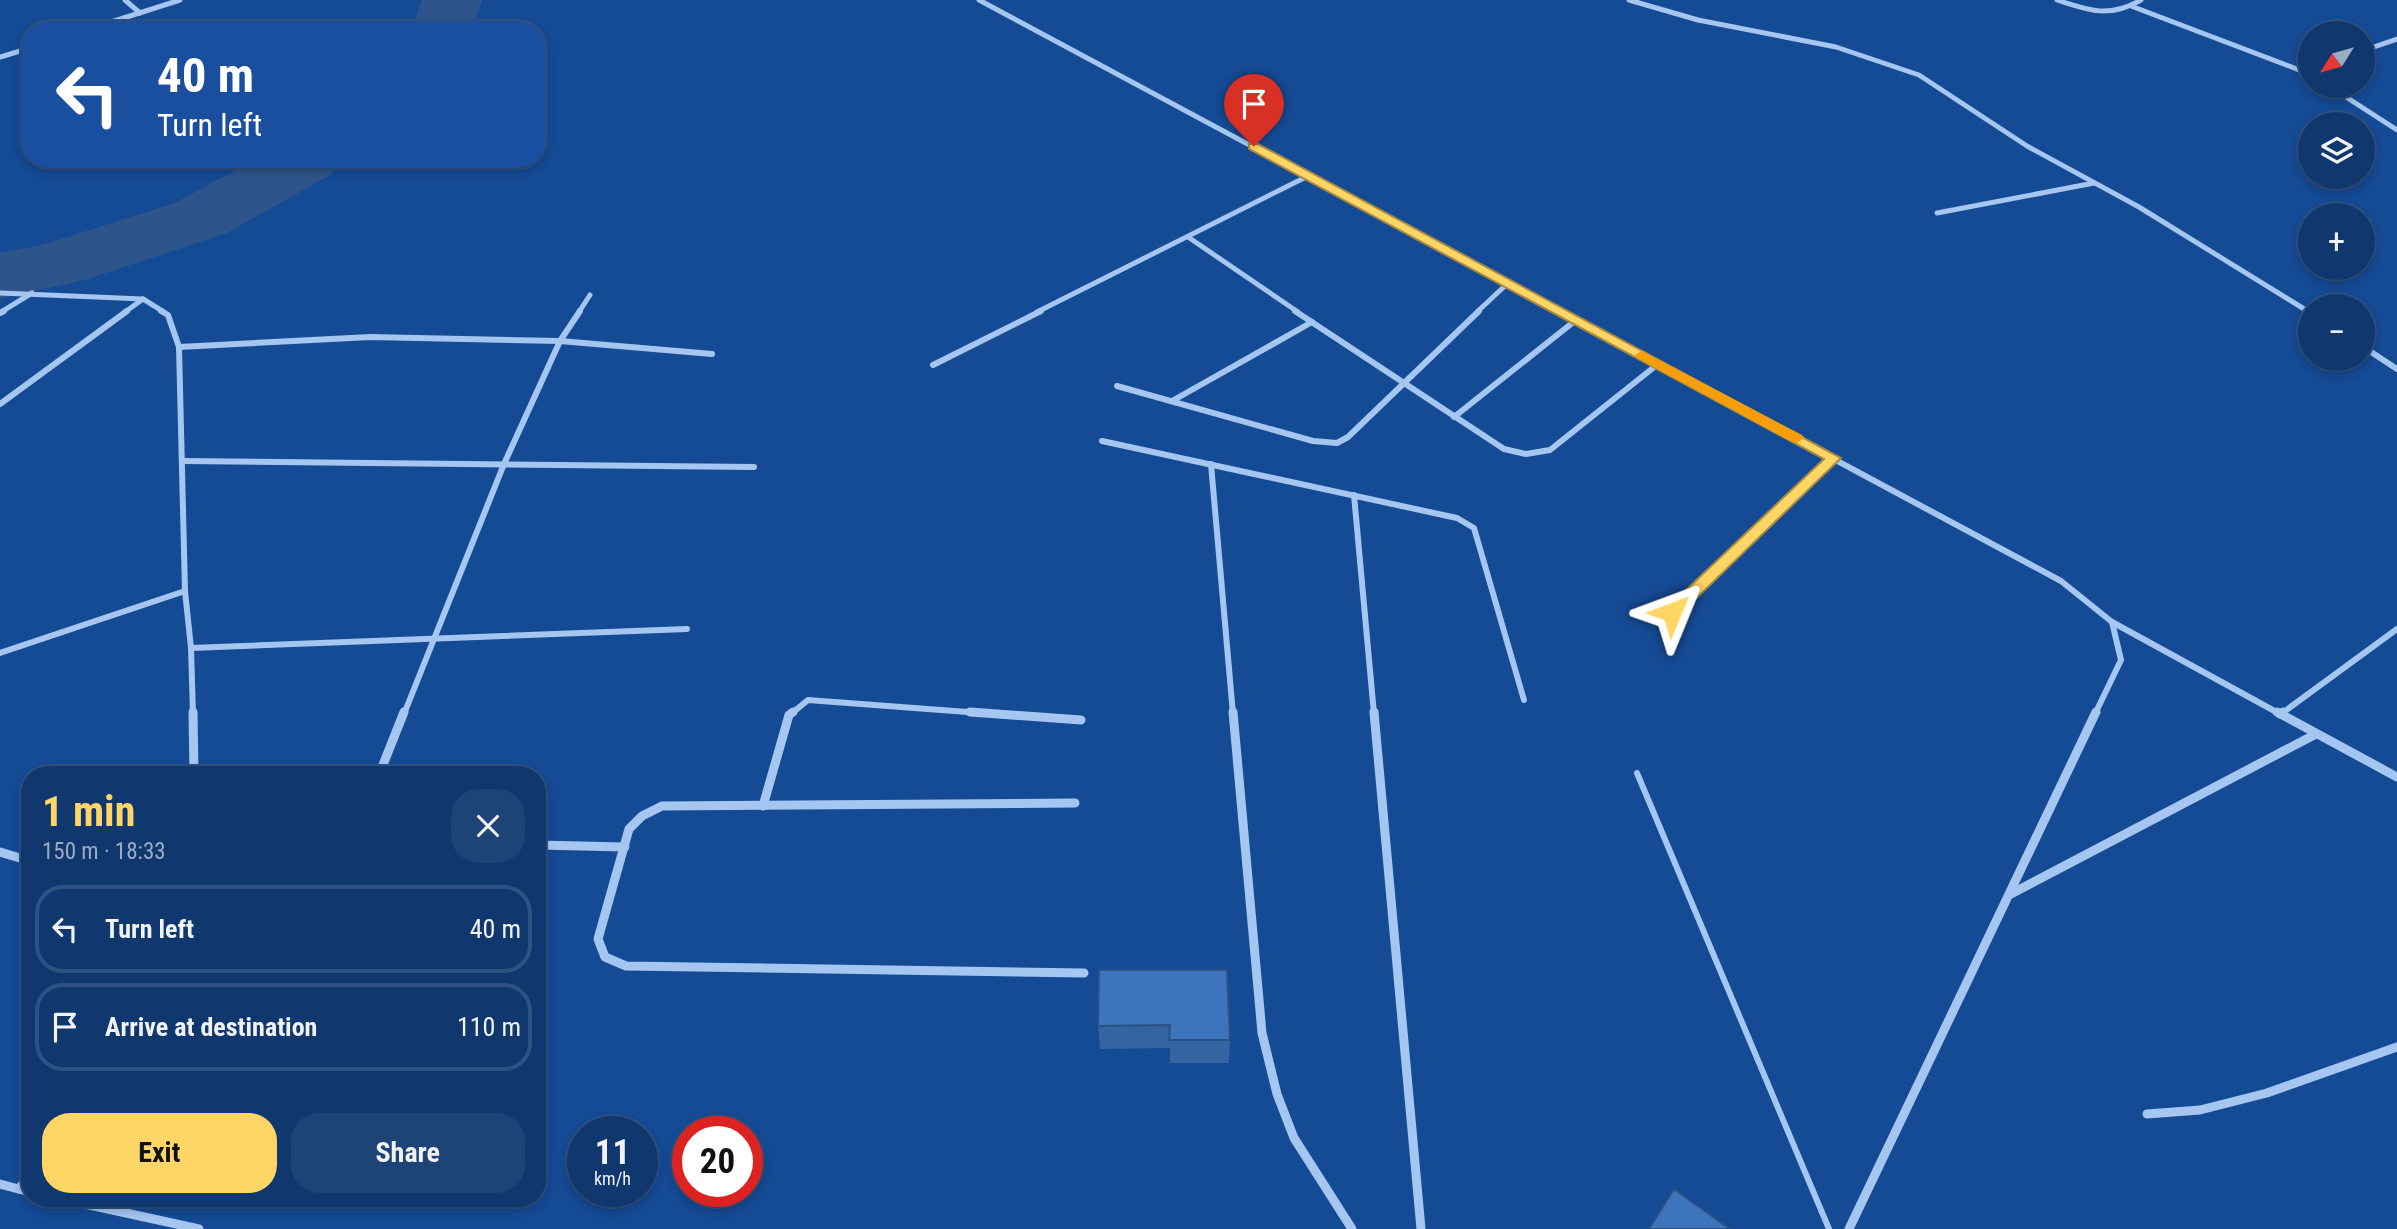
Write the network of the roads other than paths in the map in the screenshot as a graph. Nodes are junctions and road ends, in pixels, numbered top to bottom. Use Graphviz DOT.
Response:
graph roads {
  1 [pos="125,0"];
  2 [pos="180,0"];
  3 [pos="979,0"];
  4 [pos="1629,0"];
  5 [pos="2057,0"];
  6 [pos="2141,0"];
  7 [pos="2131,6"];
  8 [pos="140,13"];
  9 [pos="115,21"];
  10 [pos="2397,38"];
  11 [pos="2375,46"];
  12 [pos="21,51"];
  13 [pos="0,57"];
  14 [pos="2298,67"];
  15 [pos="2348,98"];
  16 [pos="2397,130"];
  17 [pos="1308,176"];
  18 [pos="2095,183"];
  19 [pos="1937,213"];
  20 [pos="1188,237"];
  21 [pos="1508,283"];
  22 [pos="0,293"];
  23 [pos="32,293"];
  24 [pos="590,295"];
  25 [pos="143,299"];
  26 [pos="2298,306"];
  27 [pos="0,313"];
  28 [pos="1576,320"];
  29 [pos="1312,322"];
  30 [pos="560,341"];
  31 [pos="179,347"];
  32 [pos="712,354"];
  33 [pos="2375,355"];
  34 [pos="1658,364"];
  35 [pos="933,365"];
  36 [pos="2397,369"];
  37 [pos="1403,385"];
  38 [pos="1117,386"];
  39 [pos="1172,401"];
  40 [pos="0,404"];
  41 [pos="1454,418"];
  42 [pos="1102,441"];
  43 [pos="1834,458"];
  44 [pos="183,461"];
  45 [pos="504,464"];
  46 [pos="1211,464"];
  47 [pos="754,467"];
  48 [pos="1354,495"];
  49 [pos="185,590"];
  50 [pos="1672,612"];
  51 [pos="2112,622"];
  52 [pos="687,629"];
  53 [pos="2397,629"];
  54 [pos="435,637"];
  55 [pos="191,648"];
  56 [pos="0,653"];
  57 [pos="1524,700"];
  58 [pos="2280,714"];
  59 [pos="1081,720"];
  60 [pos="2316,734"];
  61 [pos="194,766"];
  62 [pos="383,766"];
  63 [pos="1637,773"];
  64 [pos="2397,777"];
  65 [pos="1075,803"];
  66 [pos="764,806"];
  67 [pos="546,845"];
  68 [pos="625,847"];
  69 [pos="0,852"];
  70 [pos="21,858"];
  71 [pos="2008,895"];
  72 [pos="1084,972"];
  73 [pos="2397,1047"];
  74 [pos="2147,1114"];
  75 [pos="0,1185"];
  76 [pos="21,1190"];
  77 [pos="99,1207"];
  78 [pos="199,1229"];
  79 [pos="1352,1229"];
  80 [pos="1421,1229"];
  81 [pos="1829,1229"];
  82 [pos="1849,1229"];
  1 -- 8 [label="street"];
  2 -- 8 [label="street"];
  3 -- 17 [label="street"];
  4 -- 18 [label="street"];
  5 -- 7 [label="street"];
  6 -- 7 [label="street"];
  7 -- 14 [label="street"];
  8 -- 9 [label="street"];
  10 -- 11 [label="street"];
  12 -- 13 [label="street"];
  15 -- 16 [label="street"];
  17 -- 20 [label="street"];
  17 -- 21 [label="street"];
  18 -- 19 [label="street"];
  18 -- 26 [label="street"];
  20 -- 29 [label="street"];
  20 -- 35 [label="street"];
  21 -- 28 [label="street"];
  21 -- 37 [label="street"];
  22 -- 23 [label="street"];
  23 -- 25 [label="street"];
  23 -- 27 [label="street"];
  24 -- 30 [label="street"];
  25 -- 31 [label="street"];
  25 -- 40 [label="street"];
  28 -- 34 [label="street"];
  28 -- 41 [label="street"];
  29 -- 37 [label="street"];
  29 -- 39 [label="street"];
  30 -- 31 [label="street"];
  30 -- 32 [label="street"];
  30 -- 45 [label="street"];
  31 -- 44 [label="street"];
  33 -- 36 [label="street"];
  34 -- 41 [label="street"];
  34 -- 43 [label="street"];
  37 -- 39 [label="street"];
  37 -- 41 [label="street"];
  38 -- 39 [label="street"];
  42 -- 46 [label="street"];
  43 -- 50 [label="lane"];
  43 -- 51 [label="street"];
  44 -- 45 [label="street"];
  44 -- 49 [label="street"];
  45 -- 47 [label="street"];
  45 -- 54 [label="street"];
  46 -- 48 [label="street"];
  46 -- 79 [label="street"];
  48 -- 57 [label="street"];
  48 -- 80 [label="street"];
  49 -- 55 [label="street"];
  49 -- 56 [label="street"];
  51 -- 58 [label="street"];
  51 -- 71 [label="street"];
  52 -- 54 [label="street"];
  53 -- 58 [label="street"];
  54 -- 55 [label="street"];
  54 -- 62 [label="street"];
  55 -- 61 [label="street"];
  58 -- 60 [label="street"];
  59 -- 66 [label="street"];
  60 -- 64 [label="street"];
  60 -- 71 [label="street"];
  63 -- 81 [label="lane"];
  65 -- 66 [label="street"];
  66 -- 68 [label="street"];
  67 -- 68 [label="street"];
  68 -- 72 [label="street"];
  69 -- 70 [label="street"];
  71 -- 82 [label="street"];
  73 -- 74 [label="street"];
  75 -- 76 [label="street"];
  77 -- 78 [label="street"];
}
